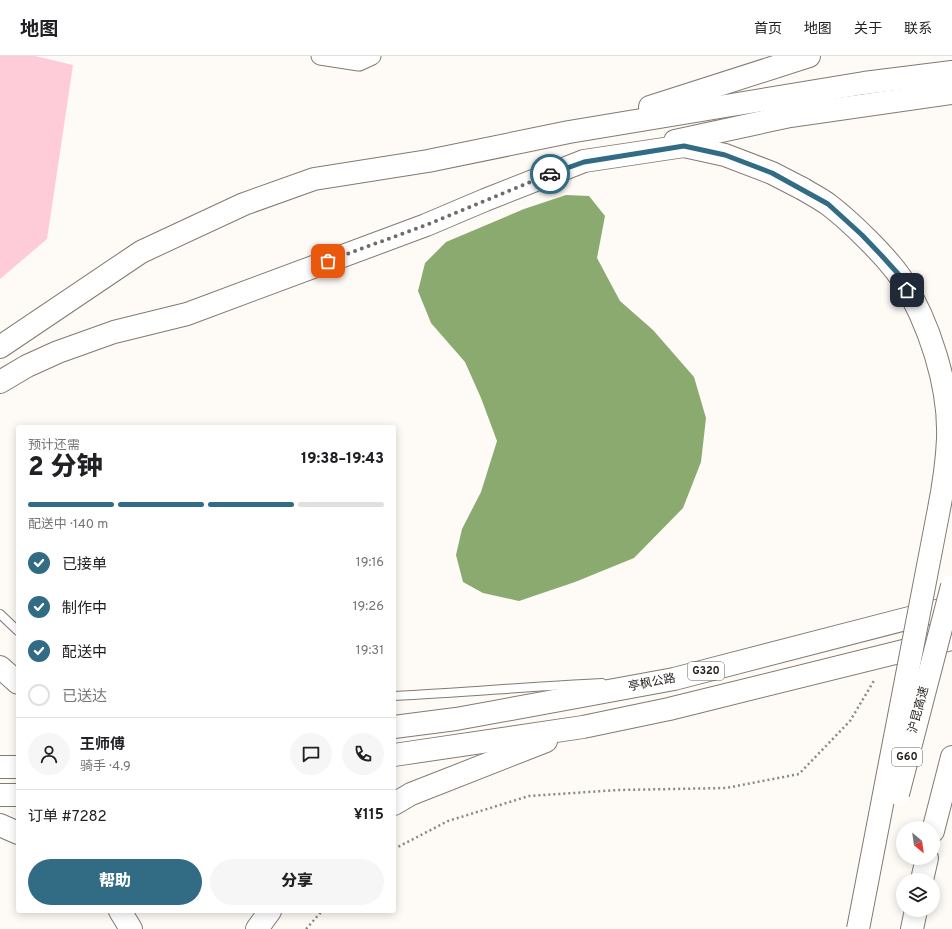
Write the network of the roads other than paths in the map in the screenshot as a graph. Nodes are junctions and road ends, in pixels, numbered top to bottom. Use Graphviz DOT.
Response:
graph roads {
  1 [pos="320,56"];
  2 [pos="372,56"];
  3 [pos="809,56"];
  4 [pos="952,72"];
  5 [pos="952,93"];
  6 [pos="570,132"];
  7 [pos="584,162"];
  8 [pos="3,347"];
  9 [pos="27,366"];
  10 [pos="0,382"];
  11 [pos="0,395"];
  12 [pos="952,586"];
  13 [pos="952,607"];
  14 [pos="0,614"];
  15 [pos="16,629"];
  16 [pos="952,638"];
  17 [pos="0,667"];
  18 [pos="674,679"];
  19 [pos="16,680"];
  20 [pos="396,696"];
  21 [pos="456,718"];
  22 [pos="396,722"];
  23 [pos="396,727"];
  24 [pos="583,727"];
  25 [pos="396,755"];
  26 [pos="952,757"];
  27 [pos="0,767"];
  28 [pos="16,767"];
  29 [pos="0,795"];
  30 [pos="16,795"];
  31 [pos="396,803"];
  32 [pos="936,821"];
  33 [pos="0,825"];
  34 [pos="16,832"];
  35 [pos="121,913"];
  36 [pos="269,913"];
  37 [pos="915,917"];
  38 [pos="131,929"];
  39 [pos="257,929"];
  40 [pos="858,929"];
  41 [pos="867,929"];
  42 [pos="912,929"];
  1 -- 2 [label="street"];
  3 -- 6 [label="highway"];
  4 -- 6 [label="highway"];
  5 -- 7 [label="highway"];
  6 -- 8 [label="highway"];
  7 -- 9 [label="highway"];
  7 -- 40 [label="highway, bridge"];
  9 -- 10 [label="highway"];
  9 -- 11 [label="highway"];
  12 -- 41 [label="highway, 沪昆高速 / G60, bridge"];
  13 -- 18 [label="highway, 亭枫公路 / G320"];
  14 -- 15 [label="lane"];
  16 -- 24 [label="highway, G320"];
  17 -- 19 [label="highway"];
  18 -- 20 [label="lane"];
  18 -- 21 [label="highway, 亭枫公路 / G320"];
  21 -- 22 [label="highway"];
  21 -- 23 [label="highway, 亭枫公路 / G320"];
  24 -- 25 [label="highway, G320"];
  24 -- 31 [label="highway"];
  26 -- 32 [label="highway"];
  27 -- 28 [label="highway"];
  29 -- 30 [label="highway"];
  33 -- 34 [label="highway"];
  35 -- 38 [label="highway"];
  36 -- 39 [label="highway"];
  37 -- 42 [label="highway"];
}
